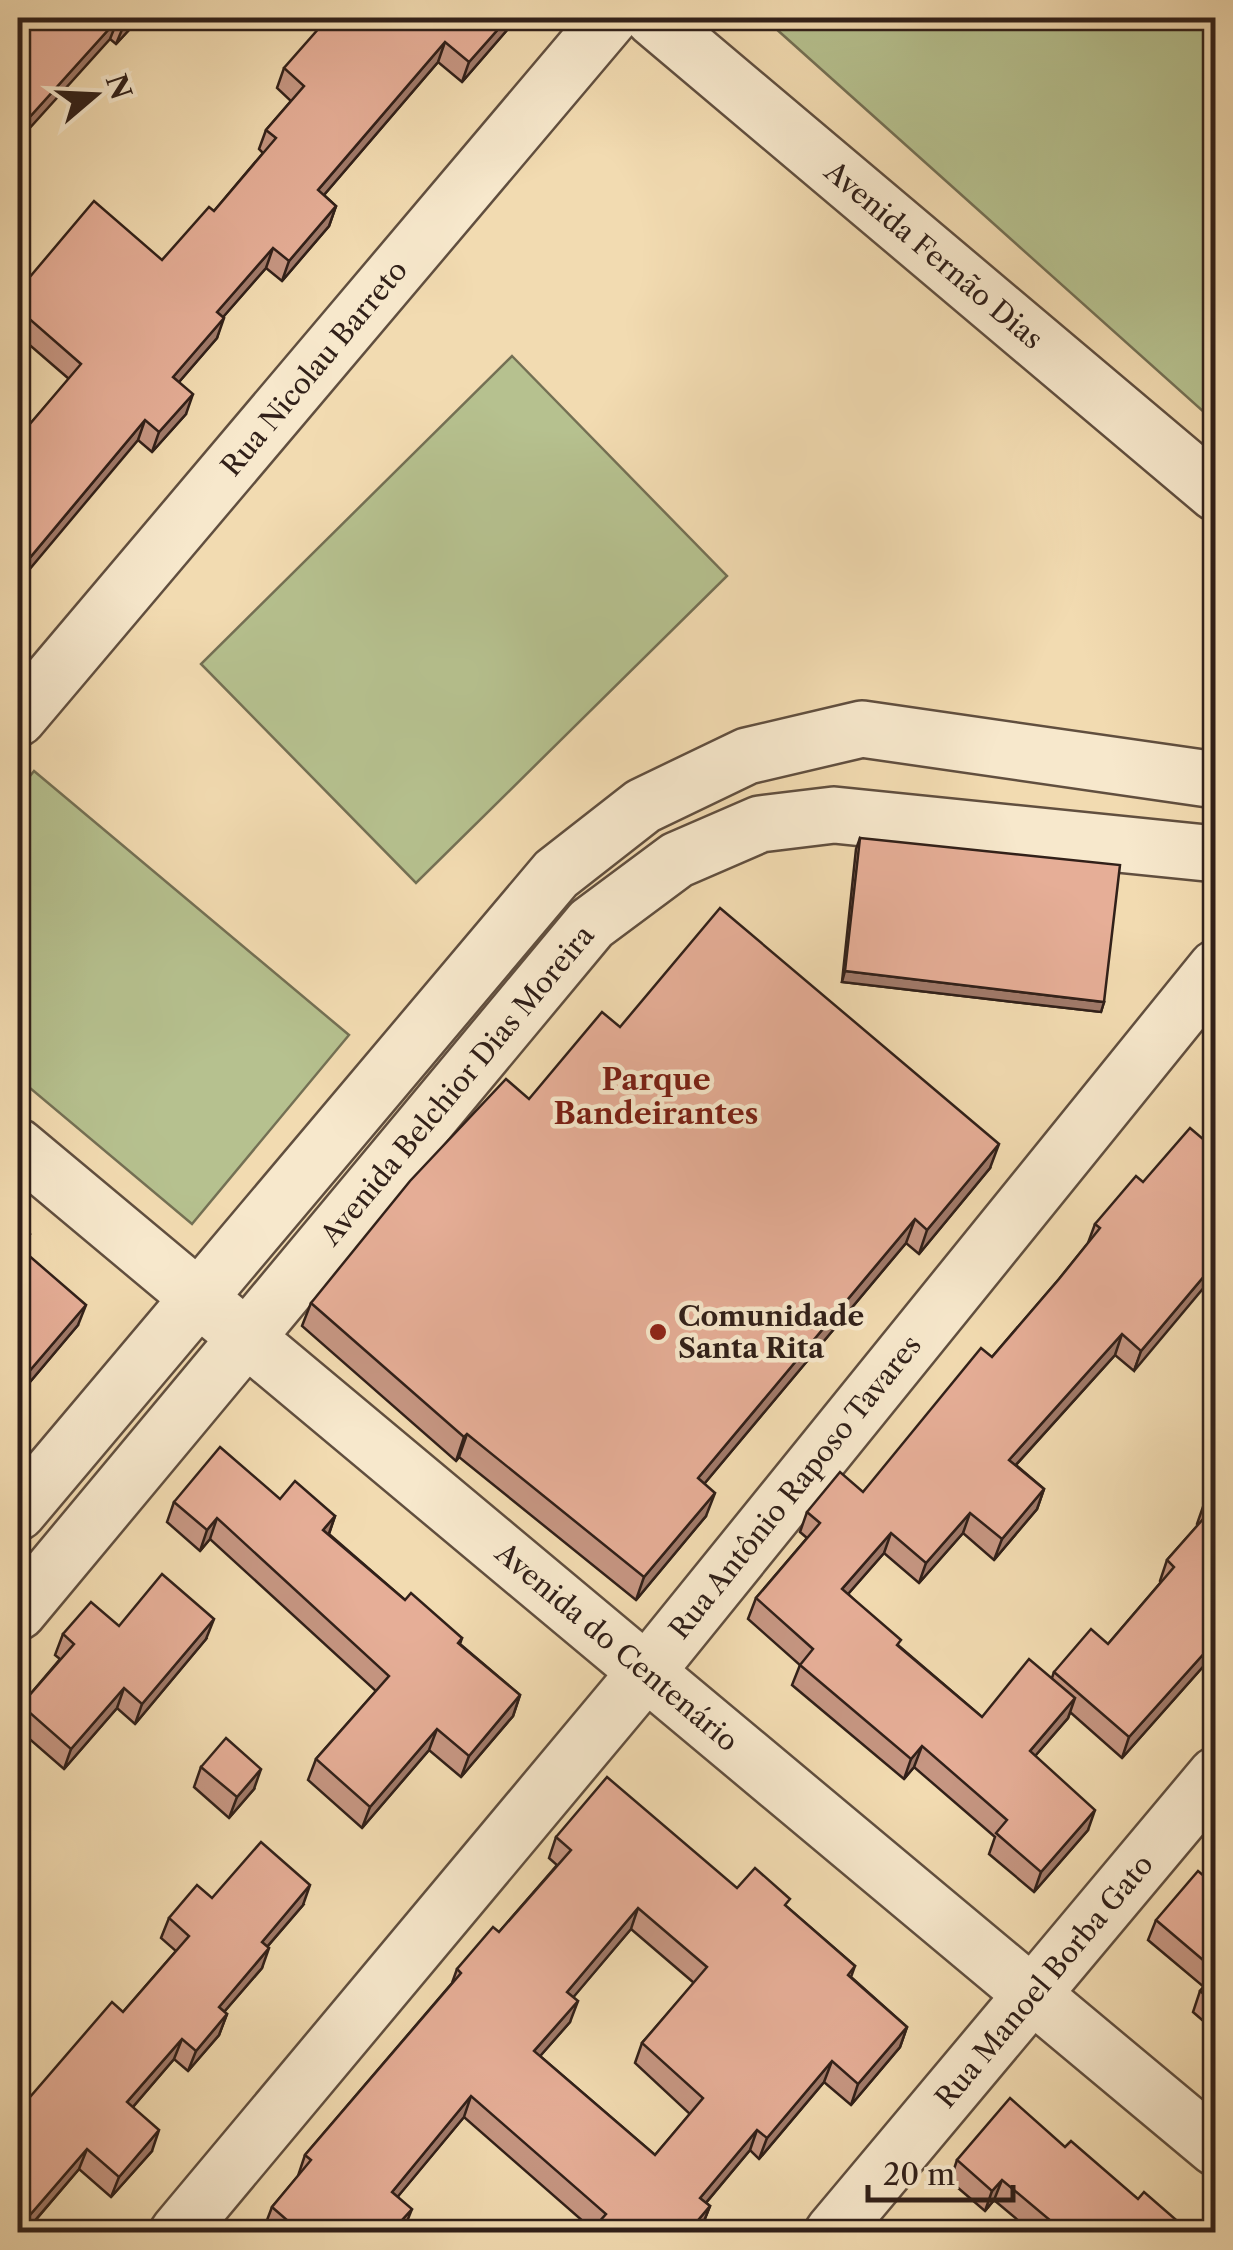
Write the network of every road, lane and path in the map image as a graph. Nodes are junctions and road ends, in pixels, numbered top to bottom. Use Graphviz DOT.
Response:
graph roads {
  1 [pos="610,18"];
  2 [pos="653,18"];
  3 [pos="1216,493"];
  4 [pos="18,718"];
  5 [pos="1216,780"];
  6 [pos="1216,854"];
  7 [pos="1216,968"];
  8 [pos="18,1147"];
  9 [pos="198,1298"];
  10 [pos="244,1336"];
  11 [pos="18,1512"];
  12 [pos="18,1612"];
  13 [pos="646,1670"];
  14 [pos="1216,1775"];
  15 [pos="1032,1994"];
  16 [pos="1216,2148"];
  17 [pos="178,2232"];
  18 [pos="833,2232"];
  1 -- 4 [label="street, Rua Nicolau Barreto"];
  2 -- 3 [label="street, Avenida Fernão Dias"];
  5 -- 9 [label="street"];
  6 -- 10 [label="street, Avenida Belchior Dias Moreira"];
  7 -- 13 [label="street, Rua Antônio Raposo Tavares"];
  8 -- 9 [label="street, Avenida do Centenário"];
  9 -- 10 [label="street, Avenida do Centenário"];
  9 -- 11 [label="street"];
  10 -- 12 [label="street, Avenida Belchior Dias Moreira"];
  10 -- 13 [label="street, Avenida do Centenário"];
  13 -- 15 [label="street, Avenida do Centenário"];
  13 -- 17 [label="street, Rua Antônio Raposo Tavares"];
  14 -- 15 [label="street, Rua Manoel Borba Gato"];
  15 -- 16 [label="street, Avenida do Centenário"];
  15 -- 18 [label="street, Rua Manoel Borba Gato"];
}
